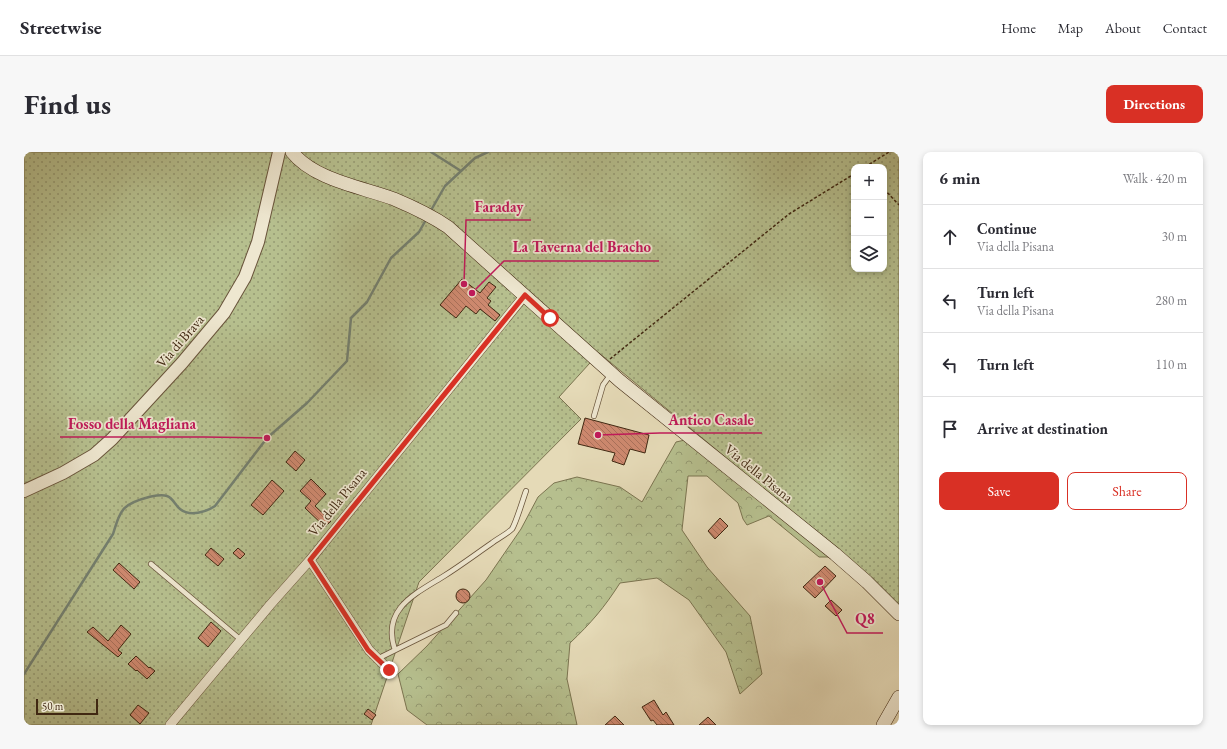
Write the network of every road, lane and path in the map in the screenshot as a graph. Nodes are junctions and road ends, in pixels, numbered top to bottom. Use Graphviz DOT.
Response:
graph roads {
  1 [pos="279,152"];
  2 [pos="292,152"];
  3 [pos="890,152"];
  4 [pos="870,164"];
  5 [pos="851,176"];
  6 [pos="887,192"];
  7 [pos="899,205"];
  8 [pos="525,295"];
  9 [pos="607,369"];
  10 [pos="594,416"];
  11 [pos="24,491"];
  12 [pos="526,491"];
  13 [pos="310,560"];
  14 [pos="151,564"];
  15 [pos="456,613"];
  16 [pos="899,614"];
  17 [pos="241,640"];
  18 [pos="395,650"];
  19 [pos="377,659"];
  20 [pos="389,670"];
  21 [pos="899,697"];
  22 [pos="170,725"];
  23 [pos="883,725"];
  1 -- 11 [label="street, Via di Brava"];
  2 -- 8 [label="main road, Via della Pisana"];
  3 -- 4 [label="path"];
  5 -- 9 [label="path"];
  6 -- 7 [label="path"];
  8 -- 9 [label="main road, Via della Pisana"];
  8 -- 13 [label="street, Via della Pisana"];
  9 -- 10 [label="lane"];
  9 -- 16 [label="main road, Via della Pisana"];
  12 -- 18 [label="lane"];
  13 -- 17 [label="street, Via della Pisana"];
  13 -- 19 [label="street"];
  14 -- 17 [label="lane"];
  15 -- 18 [label="lane"];
  17 -- 22 [label="street, Via della Pisana"];
  18 -- 19 [label="lane"];
  19 -- 20 [label="street"];
  21 -- 23 [label="main road"];
}
